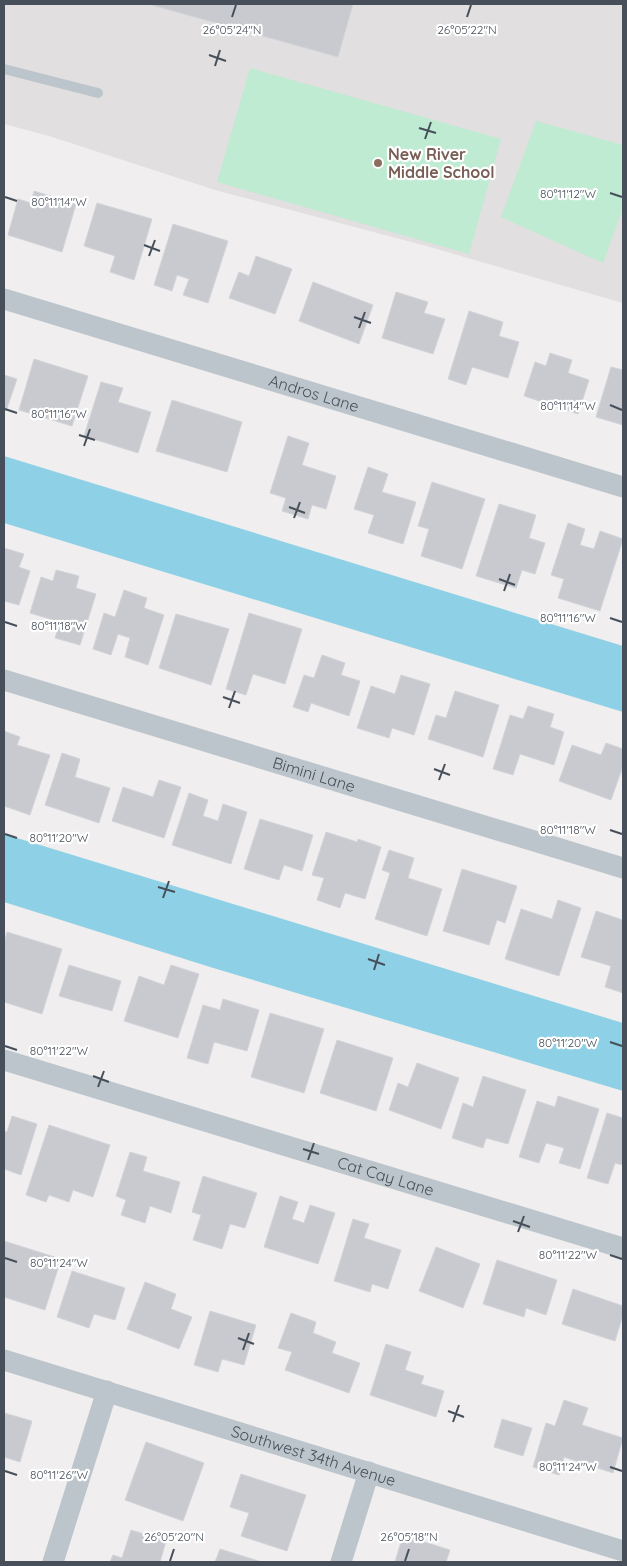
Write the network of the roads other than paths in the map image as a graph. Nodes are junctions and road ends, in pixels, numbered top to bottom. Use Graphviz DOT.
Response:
graph roads {
  1 [pos="4,69"];
  2 [pos="98,92"];
  3 [pos="4,299"];
  4 [pos="623,487"];
  5 [pos="4,680"];
  6 [pos="623,868"];
  7 [pos="4,1060"];
  8 [pos="623,1248"];
  9 [pos="4,1360"];
  10 [pos="107,1391"];
  11 [pos="369,1472"];
  12 [pos="623,1551"];
  13 [pos="54,1562"];
  14 [pos="341,1562"];
  1 -- 2 [label="lane"];
  3 -- 4 [label="street, Andros Lane"];
  5 -- 6 [label="street, Bimini Lane"];
  7 -- 8 [label="street, Cat Cay Lane"];
  9 -- 10 [label="street, Southwest 34th Avenue"];
  10 -- 11 [label="street, Southwest 34th Avenue"];
  10 -- 13 [label="street"];
  11 -- 12 [label="street, Southwest 34th Avenue"];
  11 -- 14 [label="street"];
}
